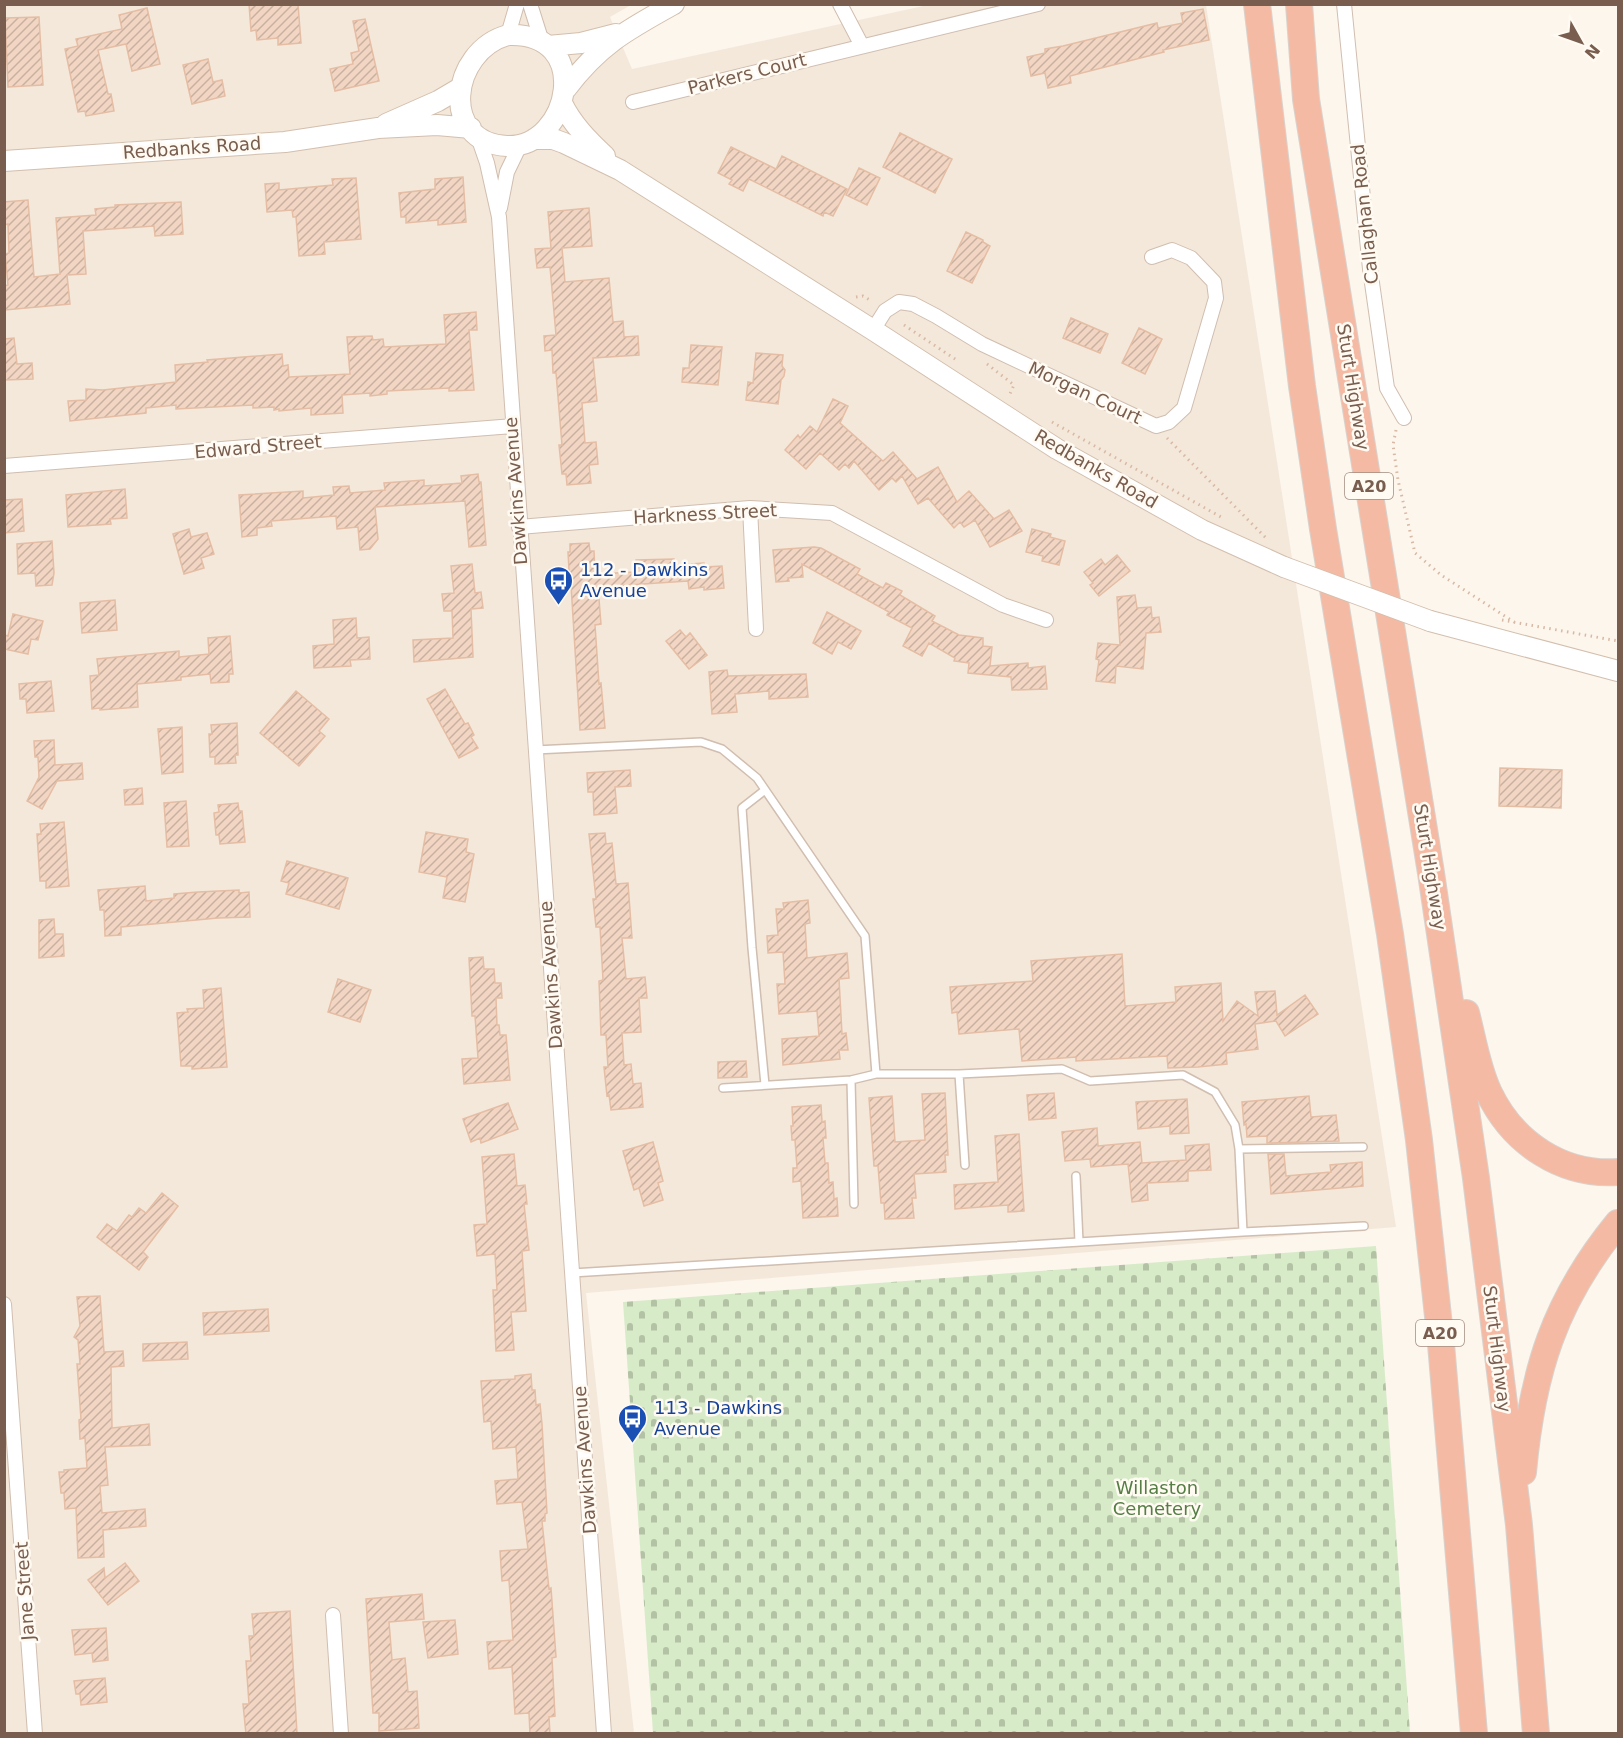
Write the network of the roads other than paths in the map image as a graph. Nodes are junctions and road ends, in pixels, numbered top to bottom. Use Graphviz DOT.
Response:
graph roads {
  1 [pos="517,4"];
  2 [pos="530,4"];
  3 [pos="674,4"];
  4 [pos="840,4"];
  5 [pos="1038,4"];
  6 [pos="1299,4"];
  7 [pos="1344,4"];
  8 [pos="1255,8"];
  9 [pos="622,33"];
  10 [pos="508,35"];
  11 [pos="545,44"];
  12 [pos="862,46"];
  13 [pos="459,88"];
  14 [pos="564,96"];
  15 [pos="633,102"];
  16 [pos="378,128"];
  17 [pos="473,131"];
  18 [pos="527,142"];
  19 [pos="4,161"];
  20 [pos="620,170"];
  21 [pos="498,217"];
  22 [pos="1152,257"];
  23 [pos="873,330"];
  24 [pos="1402,414"];
  25 [pos="512,426"];
  26 [pos="4,466"];
  27 [pos="750,508"];
  28 [pos="519,527"];
  29 [pos="1046,620"];
  30 [pos="756,629"];
  31 [pos="1618,671"];
  32 [pos="535,750"];
  33 [pos="765,790"];
  34 [pos="1431,873"];
  35 [pos="876,1074"];
  36 [pos="959,1074"];
  37 [pos="851,1080"];
  38 [pos="765,1085"];
  39 [pos="723,1088"];
  40 [pos="1363,1147"];
  41 [pos="1239,1149"];
  42 [pos="965,1165"];
  43 [pos="1618,1173"];
  44 [pos="1076,1176"];
  45 [pos="854,1204"];
  46 [pos="1618,1223"];
  47 [pos="1364,1226"];
  48 [pos="1243,1232"];
  49 [pos="1079,1242"];
  50 [pos="572,1273"];
  51 [pos="4,1304"];
  52 [pos="1519,1525"];
  53 [pos="333,1615"];
  54 [pos="35,1734"];
  55 [pos="341,1734"];
  56 [pos="604,1734"];
  57 [pos="1474,1734"];
  58 [pos="1536,1734"];
  1 -- 10 [label="street"];
  2 -- 11 [label="street"];
  3 -- 9 [label="main road"];
  4 -- 12 [label="street"];
  5 -- 12 [label="street, Parkers Court"];
  6 -- 34 [label="highway, Sturt Highway / A20"];
  7 -- 24 [label="street, Callaghan Road"];
  8 -- 57 [label="highway, A20"];
  9 -- 11 [label="main road"];
  9 -- 14 [label="main road"];
  10 -- 11 [label="main road"];
  10 -- 13 [label="main road"];
  11 -- 14 [label="main road"];
  12 -- 15 [label="street, Parkers Court"];
  13 -- 16 [label="main road, Redbanks Road"];
  13 -- 17 [label="main road"];
  14 -- 18 [label="main road"];
  14 -- 20 [label="main road, Redbanks Road"];
  16 -- 17 [label="main road, Redbanks Road"];
  16 -- 19 [label="main road, Redbanks Road"];
  17 -- 18 [label="main road"];
  17 -- 21 [label="street, Dawkins Avenue"];
  18 -- 20 [label="main road, Redbanks Road"];
  18 -- 21 [label="street, Dawkins Avenue"];
  20 -- 23 [label="main road, Redbanks Road"];
  21 -- 25 [label="street, Dawkins Avenue"];
  22 -- 23 [label="street, Morgan Court"];
  23 -- 31 [label="main road, Redbanks Road, bridge"];
  25 -- 26 [label="street, Edward Street"];
  25 -- 28 [label="street, Dawkins Avenue"];
  27 -- 28 [label="street, Harkness Street"];
  27 -- 29 [label="street, Harkness Street"];
  27 -- 30 [label="street"];
  28 -- 32 [label="street, Dawkins Avenue"];
  32 -- 33 [label="lane"];
  32 -- 50 [label="street, Dawkins Avenue"];
  33 -- 35 [label="lane"];
  33 -- 38 [label="lane"];
  34 -- 43 [label="highway"];
  34 -- 52 [label="highway, Sturt Highway / A20"];
  35 -- 36 [label="lane"];
  35 -- 37 [label="lane"];
  36 -- 41 [label="lane"];
  36 -- 42 [label="lane"];
  37 -- 38 [label="lane"];
  37 -- 45 [label="lane"];
  38 -- 39 [label="lane"];
  40 -- 41 [label="lane"];
  41 -- 48 [label="lane"];
  44 -- 49 [label="lane"];
  46 -- 52 [label="highway"];
  47 -- 48 [label="lane"];
  48 -- 49 [label="lane"];
  49 -- 50 [label="lane"];
  50 -- 56 [label="street, Dawkins Avenue"];
  51 -- 54 [label="street, Jane Street"];
  52 -- 58 [label="highway, Sturt Highway / A20"];
  53 -- 55 [label="street"];
}
